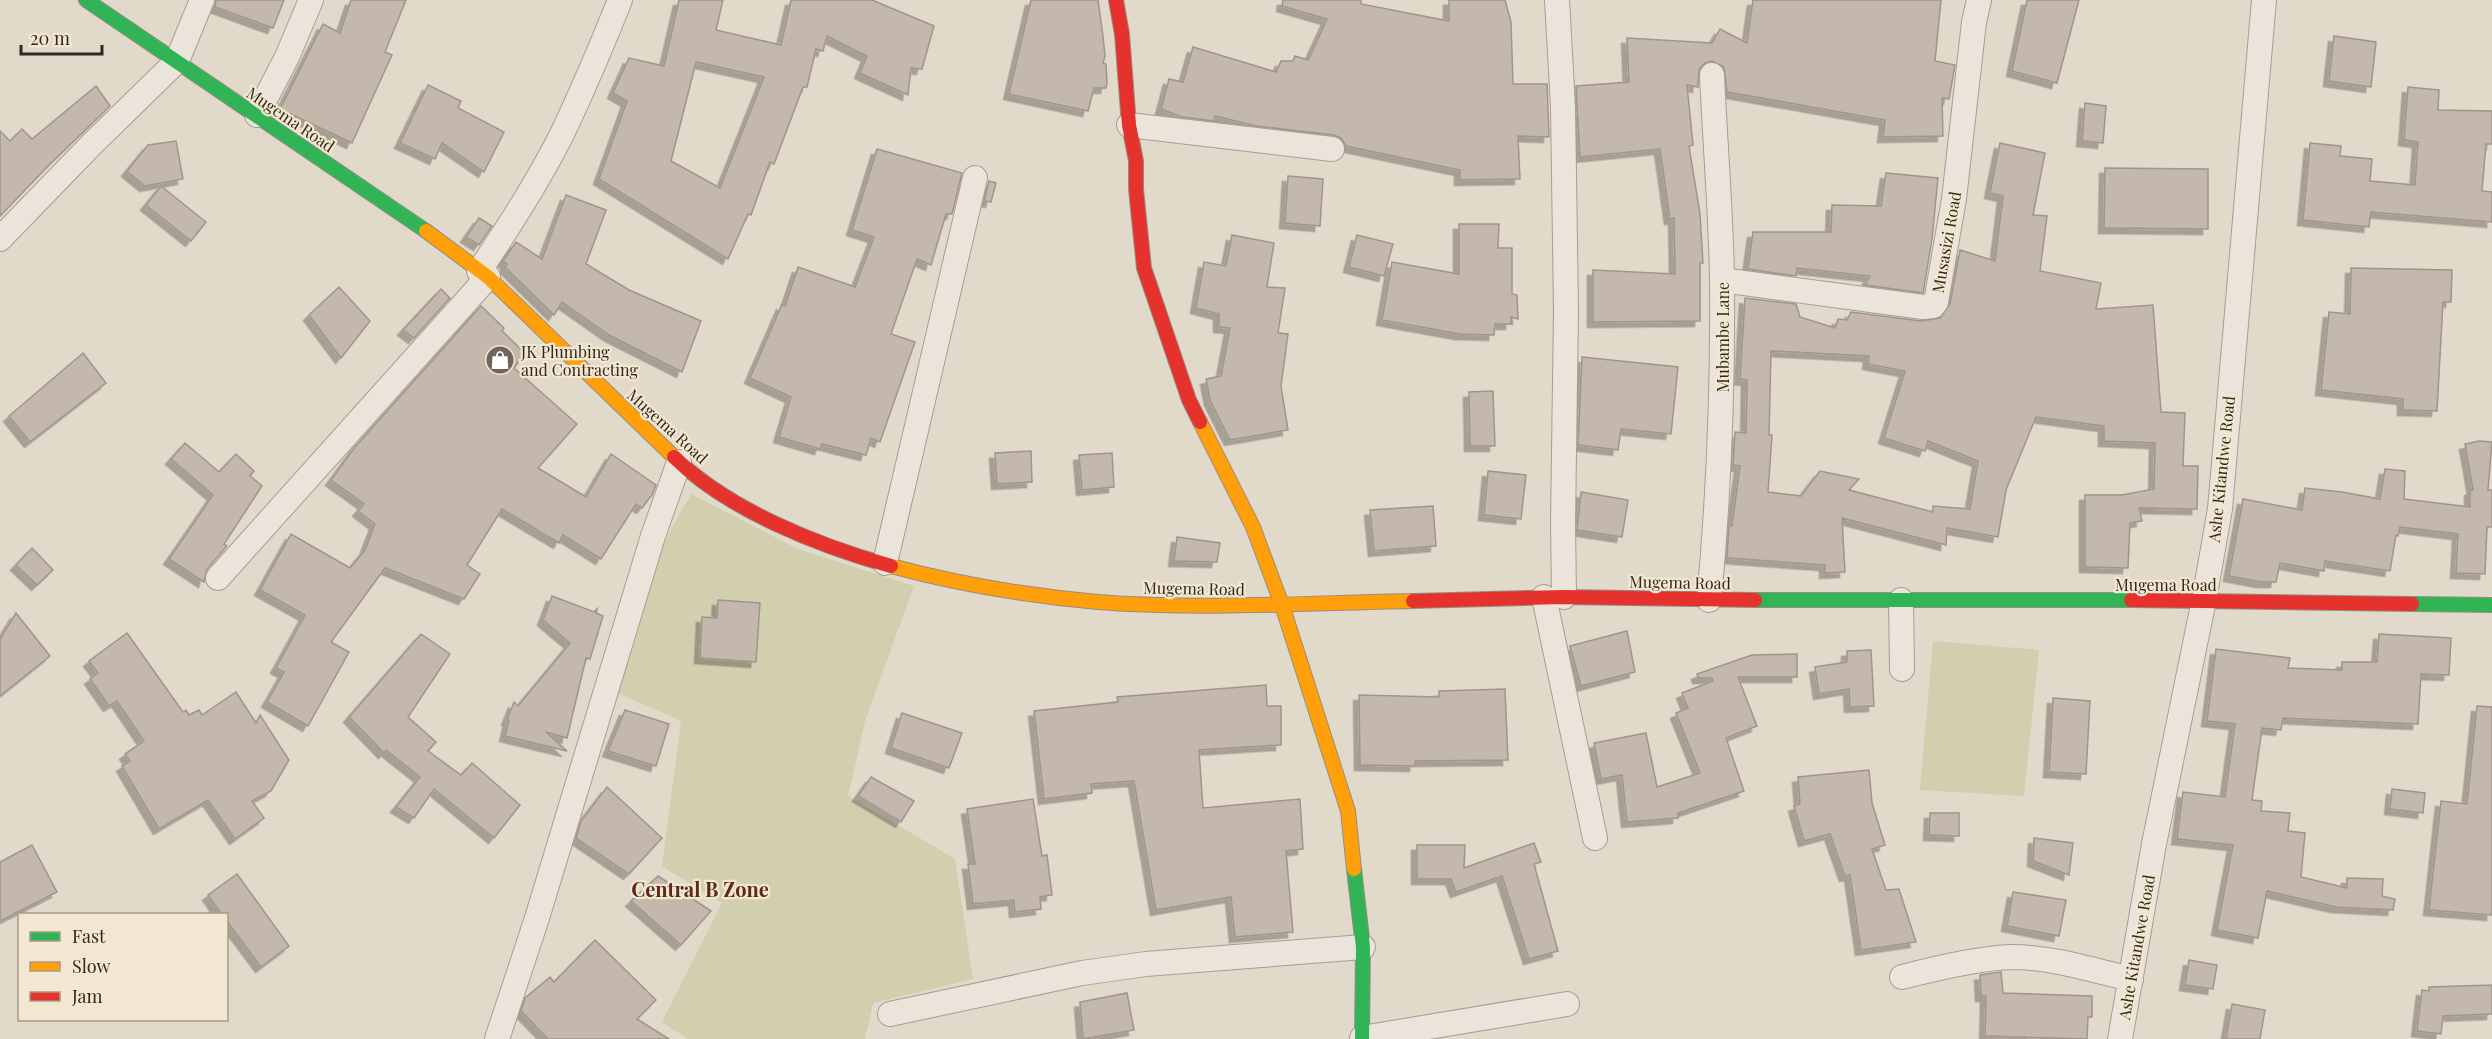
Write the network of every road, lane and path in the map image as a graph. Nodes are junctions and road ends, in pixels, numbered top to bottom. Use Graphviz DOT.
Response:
graph roads {
  1 [pos="86,0"];
  2 [pos="202,0"];
  3 [pos="311,0"];
  4 [pos="620,0"];
  5 [pos="1116,0"];
  6 [pos="1557,0"];
  7 [pos="1979,0"];
  8 [pos="2264,0"];
  9 [pos="177,61"];
  10 [pos="1712,75"];
  11 [pos="257,115"];
  12 [pos="1129,124"];
  13 [pos="1332,149"];
  14 [pos="975,178"];
  15 [pos="0,239"];
  16 [pos="484,274"];
  17 [pos="1722,280"];
  18 [pos="679,462"];
  19 [pos="885,563"];
  20 [pos="218,578"];
  21 [pos="1554,597"];
  22 [pos="1709,600"];
  23 [pos="1901,600"];
  24 [pos="2204,600"];
  25 [pos="1282,605"];
  26 [pos="2492,605"];
  27 [pos="1902,669"];
  28 [pos="1595,838"];
  29 [pos="1363,947"];
  30 [pos="1902,977"];
  31 [pos="2131,979"];
  32 [pos="1567,1004"];
  33 [pos="890,1014"];
  34 [pos="497,1039"];
  35 [pos="1362,1039"];
  36 [pos="2120,1039"];
  1 -- 9 [label="street, Mugema Road"];
  2 -- 9 [label="street"];
  3 -- 11 [label="street"];
  4 -- 16 [label="street"];
  5 -- 12 [label="street"];
  6 -- 21 [label="street"];
  7 -- 17 [label="street, Musasizi Road"];
  8 -- 24 [label="street, Ashe Kitandwe Road"];
  9 -- 11 [label="street, Mugema Road"];
  9 -- 15 [label="street"];
  10 -- 17 [label="street, Mubambe Lane"];
  11 -- 16 [label="street, Mugema Road"];
  12 -- 13 [label="street"];
  12 -- 25 [label="street"];
  14 -- 19 [label="street"];
  16 -- 18 [label="street, Mugema Road"];
  16 -- 20 [label="street"];
  17 -- 22 [label="street, Mubambe Lane"];
  18 -- 19 [label="street, Mugema Road"];
  18 -- 34 [label="street"];
  19 -- 25 [label="street, Mugema Road"];
  21 -- 22 [label="street, Mugema Road"];
  21 -- 25 [label="street, Mugema Road"];
  21 -- 28 [label="street"];
  22 -- 23 [label="street, Mugema Road"];
  23 -- 24 [label="street, Mugema Road"];
  23 -- 27 [label="street"];
  24 -- 26 [label="street, Mugema Road"];
  24 -- 31 [label="street, Ashe Kitandwe Road"];
  25 -- 29 [label="street"];
  29 -- 33 [label="street"];
  29 -- 35 [label="street"];
  30 -- 31 [label="street"];
  31 -- 36 [label="street, Ashe Kitandwe Road"];
  32 -- 35 [label="street"];
}
